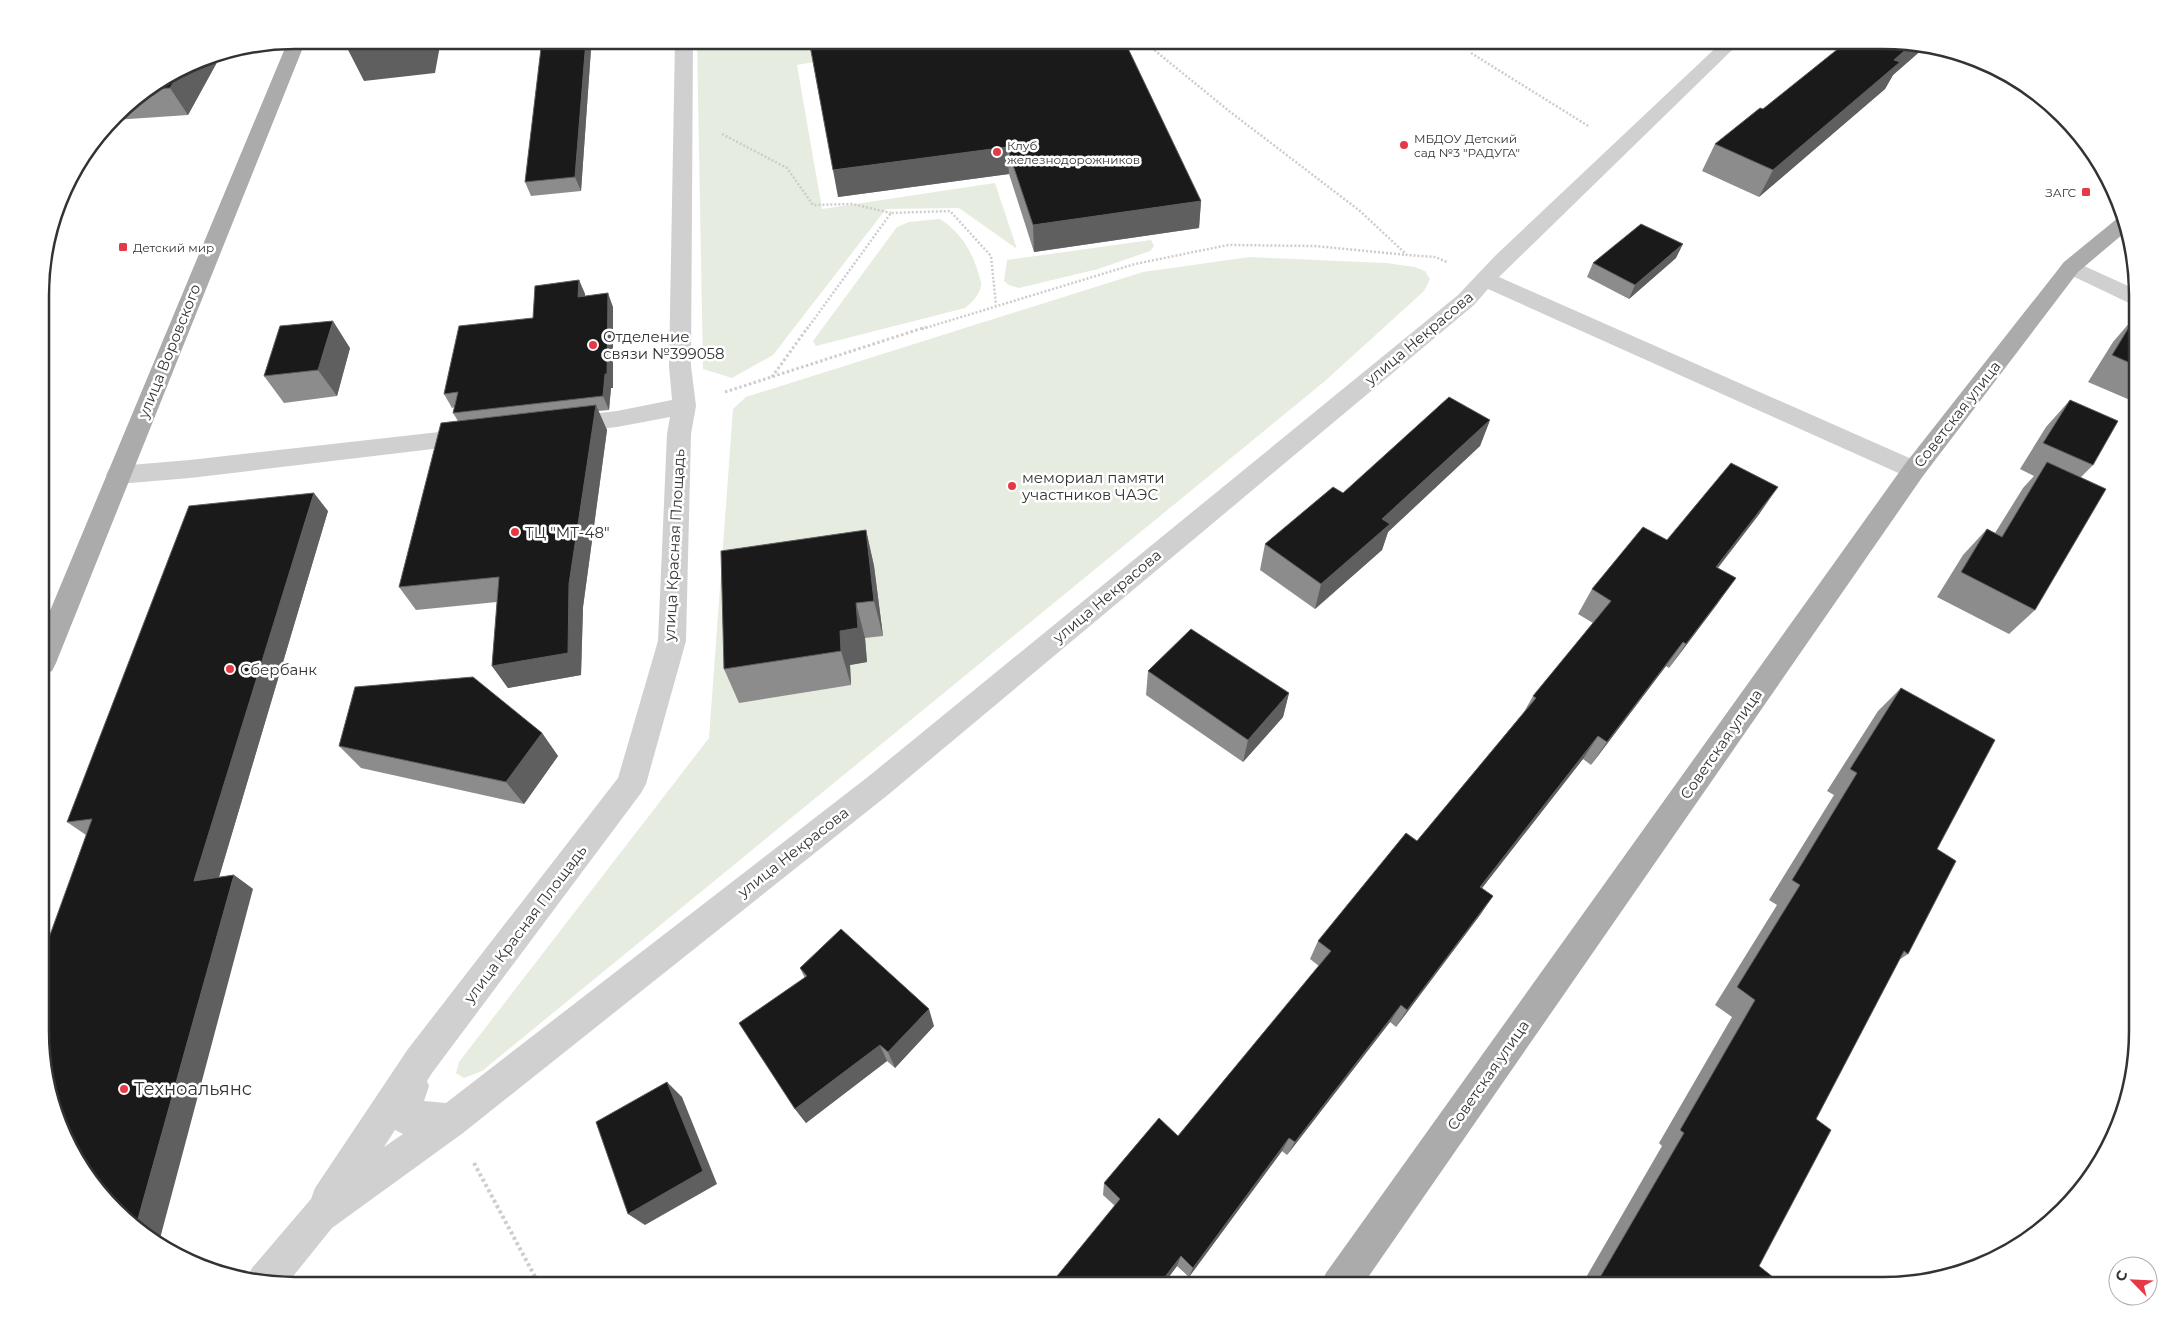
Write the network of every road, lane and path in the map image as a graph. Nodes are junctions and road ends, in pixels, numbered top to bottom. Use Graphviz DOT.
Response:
graph roads {
  1 [pos="293,49"];
  2 [pos="684,49"];
  3 [pos="1153,49"];
  4 [pos="1725,49"];
  5 [pos="1471,53"];
  6 [pos="683,114"];
  7 [pos="1623,146"];
  8 [pos="2086,192"];
  9 [pos="2092,195"];
  10 [pos="892,213"];
  11 [pos="2120,226"];
  12 [pos="1407,255"];
  13 [pos="2071,267"];
  14 [pos="1493,272"];
  15 [pos="2129,294"];
  16 [pos="996,305"];
  17 [pos="771,377"];
  18 [pos="684,406"];
  19 [pos="538,428"];
  20 [pos="498,433"];
  21 [pos="1914,470"];
  22 [pos="118,475"];
  23 [pos="49,646"];
  24 [pos="420,1061"];
  25 [pos="451,1121"];
  26 [pos="319,1215"];
  27 [pos="269,1276"];
  28 [pos="535,1277"];
  29 [pos="1345,1277"];
  1 -- 22 [label="main road, улица Воровского"];
  2 -- 6 [label="street, улица Красная Площадь"];
  3 -- 12 [label="path"];
  4 -- 7 [label="street, улица Некрасова"];
  5 -- 7 [label="path"];
  6 -- 10 [label="path"];
  6 -- 18 [label="street, улица Красная Площадь"];
  7 -- 14 [label="street, улица Некрасова"];
  8 -- 9 [label="path"];
  10 -- 16 [label="path"];
  10 -- 17 [label="path"];
  11 -- 13 [label="main road, Советская улица"];
  12 -- 14 [label="path"];
  12 -- 16 [label="path"];
  13 -- 15 [label="street"];
  13 -- 21 [label="main road, Советская улица"];
  14 -- 21 [label="street"];
  14 -- 25 [label="street, улица Некрасова"];
  16 -- 17 [label="path"];
  17 -- 18 [label="path"];
  18 -- 19 [label="street"];
  18 -- 24 [label="street, улица Красная Площадь"];
  20 -- 22 [label="street"];
  21 -- 29 [label="main road, Советская улица"];
  22 -- 23 [label="main road, улица Воровского"];
  24 -- 25 [label="street"];
  24 -- 26 [label="street, улица Красная Площадь"];
  25 -- 26 [label="street, улица Некрасова"];
  25 -- 28 [label="path"];
  26 -- 27 [label="street, улица Некрасова"];
}
